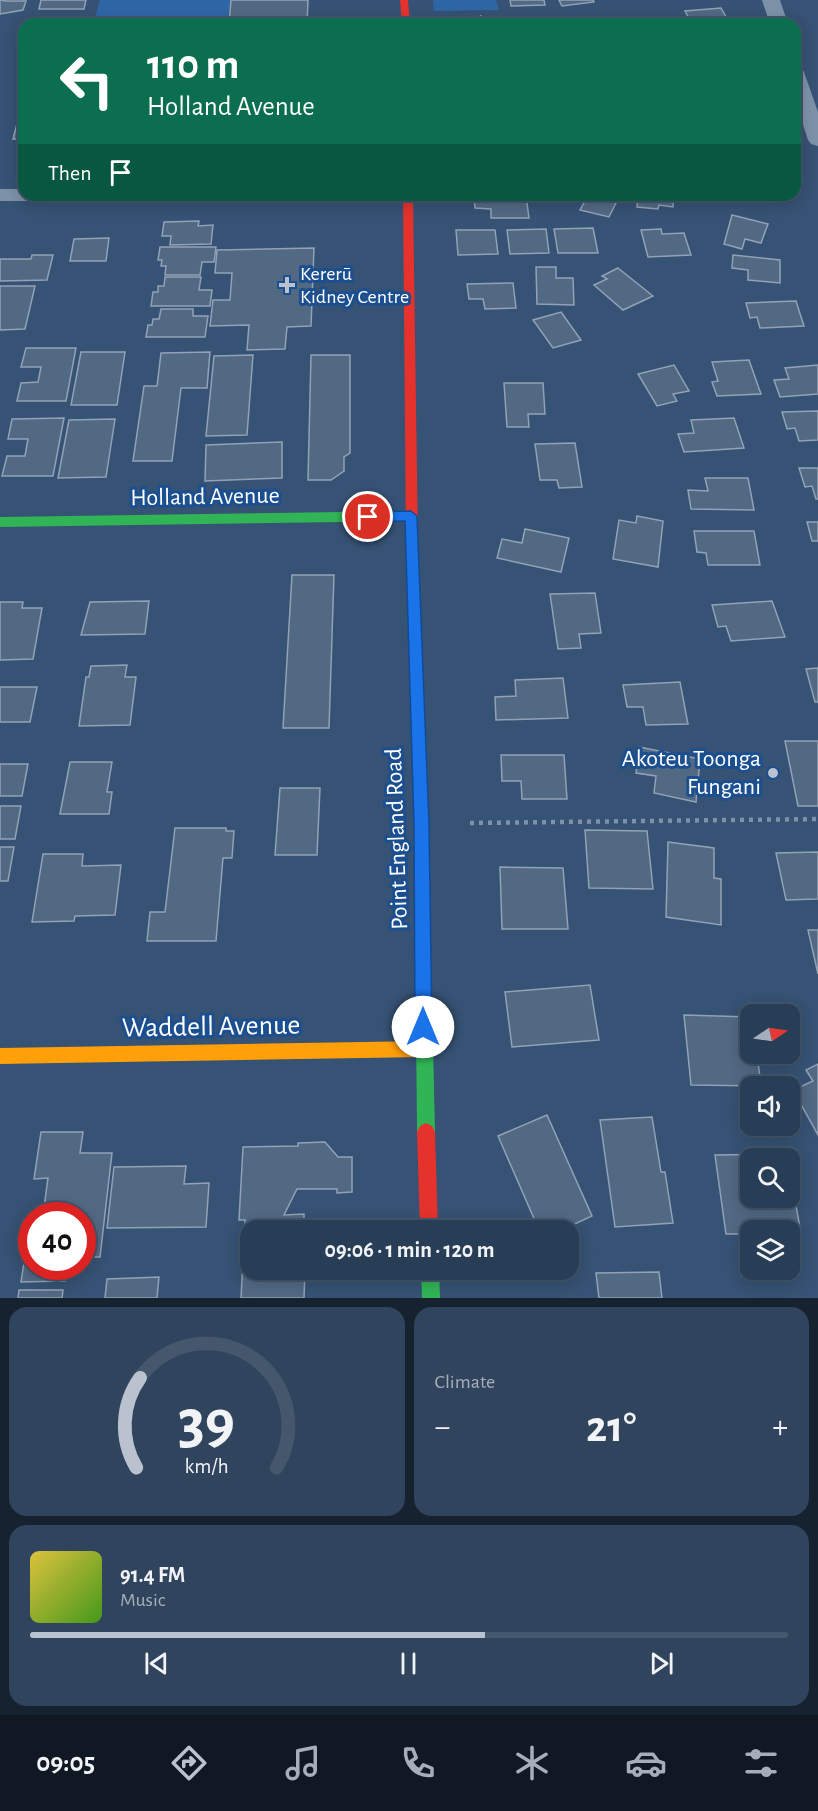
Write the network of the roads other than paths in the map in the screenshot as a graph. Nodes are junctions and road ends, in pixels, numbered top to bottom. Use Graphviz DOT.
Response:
graph roads {
  1 [pos="404,0"];
  2 [pos="771,0"];
  3 [pos="406,18"];
  4 [pos="777,18"];
  5 [pos="801,90"];
  6 [pos="818,140"];
  7 [pos="0,195"];
  8 [pos="18,195"];
  9 [pos="408,201"];
  10 [pos="411,516"];
  11 [pos="0,522"];
  12 [pos="423,1049"];
  13 [pos="0,1056"];
  14 [pos="429,1220"];
  15 [pos="430,1280"];
  16 [pos="431,1298"];
  1 -- 3 [label="street"];
  2 -- 4 [label="street"];
  5 -- 6 [label="street"];
  7 -- 8 [label="street"];
  9 -- 10 [label="street, Point England Road"];
  10 -- 11 [label="street, Holland Avenue"];
  10 -- 12 [label="street, Point England Road"];
  12 -- 13 [label="street, Waddell Avenue"];
  12 -- 14 [label="street, Point England Road"];
  15 -- 16 [label="street"];
}
